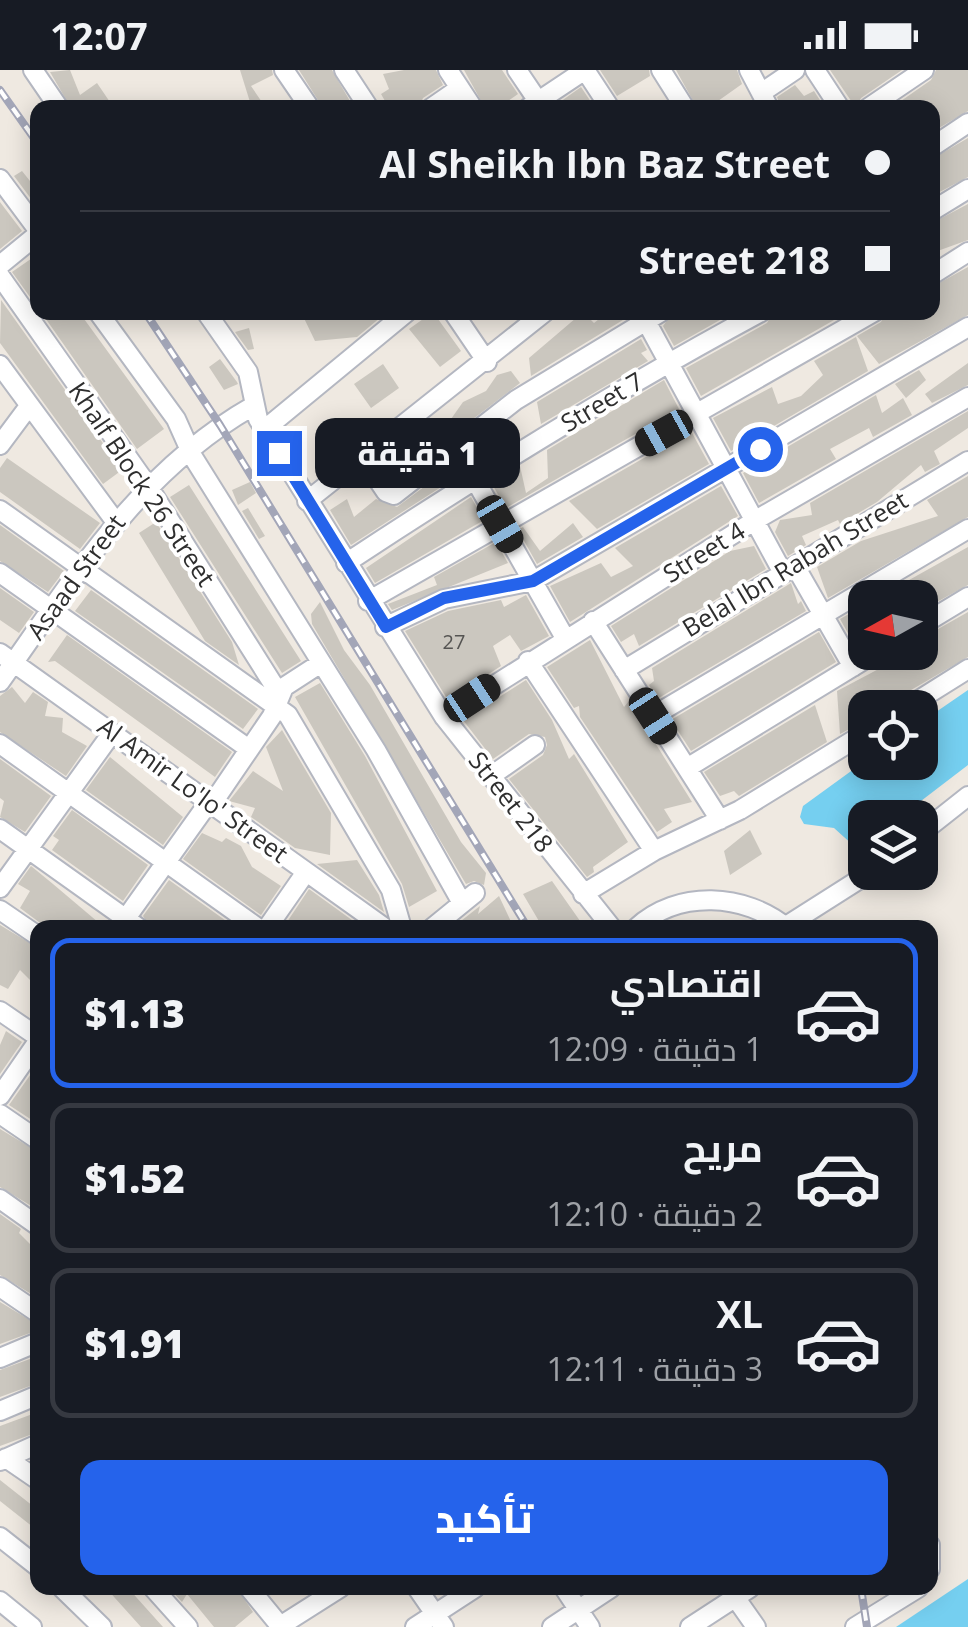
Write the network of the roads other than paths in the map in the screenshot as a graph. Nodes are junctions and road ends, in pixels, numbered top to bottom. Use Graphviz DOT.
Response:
graph roads {
  1 [pos="33,70"];
  2 [pos="284,70"];
  3 [pos="344,70"];
  4 [pos="448,70"];
  5 [pos="516,70"];
  6 [pos="585,70"];
  7 [pos="661,70"];
  8 [pos="749,70"];
  9 [pos="795,70"];
  10 [pos="815,70"];
  11 [pos="924,70"];
  12 [pos="460,88"];
  13 [pos="54,100"];
  14 [pos="305,100"];
  15 [pos="365,100"];
  16 [pos="443,100"];
  17 [pos="468,100"];
  18 [pos="533,100"];
  19 [pos="543,100"];
  20 [pos="605,100"];
  21 [pos="679,100"];
  22 [pos="765,100"];
  23 [pos="835,100"];
  24 [pos="880,100"];
  25 [pos="968,123"];
  26 [pos="940,142"];
  27 [pos="0,179"];
  28 [pos="968,189"];
  29 [pos="940,207"];
  30 [pos="30,221"];
  31 [pos="30,239"];
  32 [pos="968,252"];
  33 [pos="0,265"];
  34 [pos="940,270"];
  35 [pos="0,276"];
  36 [pos="30,319"];
  37 [pos="31,320"];
  38 [pos="104,320"];
  39 [pos="212,320"];
  40 [pos="397,320"];
  41 [pos="458,320"];
  42 [pos="522,320"];
  43 [pos="648,320"];
  44 [pos="654,320"];
  45 [pos="746,320"];
  46 [pos="860,320"];
  47 [pos="968,328"];
  48 [pos="487,362"];
  49 [pos="668,362"];
  50 [pos="0,365"];
  51 [pos="968,397"];
  52 [pos="29,406"];
  53 [pos="253,406"];
  54 [pos="697,415"];
  55 [pos="265,430"];
  56 [pos="0,445"];
  57 [pos="188,447"];
  58 [pos="363,458"];
  59 [pos="968,461"];
  60 [pos="726,469"];
  61 [pos="474,478"];
  62 [pos="148,486"];
  63 [pos="307,501"];
  64 [pos="0,510"];
  65 [pos="115,521"];
  66 [pos="754,521"];
  67 [pos="500,524"];
  68 [pos="968,529"];
  69 [pos="346,563"];
  70 [pos="81,568"];
  71 [pos="789,570"];
  72 [pos="0,574"];
  73 [pos="533,581"];
  74 [pos="968,597"];
  75 [pos="368,601"];
  76 [pos="52,610"];
  77 [pos="938,615"];
  78 [pos="824,616"];
  79 [pos="593,621"];
  80 [pos="386,627"];
  81 [pos="566,638"];
  82 [pos="848,657"];
  83 [pos="7,658"];
  84 [pos="528,662"];
  85 [pos="320,663"];
  86 [pos="968,669"];
  87 [pos="624,670"];
  88 [pos="849,670"];
  89 [pos="0,682"];
  90 [pos="935,690"];
  91 [pos="279,701"];
  92 [pos="653,716"];
  93 [pos="444,717"];
  94 [pos="112,733"];
  95 [pos="848,743"];
  96 [pos="0,744"];
  97 [pos="536,745"];
  98 [pos="248,749"];
  99 [pos="687,768"];
  100 [pos="491,776"];
  101 [pos="68,792"];
  102 [pos="968,796"];
  103 [pos="210,802"];
  104 [pos="720,820"];
  105 [pos="938,820"];
  106 [pos="0,829"];
  107 [pos="28,849"];
  108 [pos="654,851"];
  109 [pos="166,862"];
  110 [pos="306,872"];
  111 [pos="848,887"];
  112 [pos="0,888"];
  113 [pos="583,894"];
  114 [pos="0,910"];
  115 [pos="123,920"];
  116 [pos="130,920"];
  117 [pos="247,920"];
  118 [pos="272,920"];
  119 [pos="374,920"];
  120 [pos="400,920"];
  121 [pos="442,920"];
  122 [pos="605,920"];
  123 [pos="649,920"];
  124 [pos="774,920"];
  125 [pos="797,920"];
  126 [pos="30,931"];
  127 [pos="0,1011"];
  128 [pos="30,1033"];
  129 [pos="30,1051"];
  130 [pos="0,1096"];
  131 [pos="0,1114"];
  132 [pos="30,1135"];
  133 [pos="0,1200"];
  134 [pos="30,1221"];
  135 [pos="0,1287"];
  136 [pos="30,1308"];
  137 [pos="30,1345"];
  138 [pos="0,1358"];
  139 [pos="30,1400"];
  140 [pos="0,1411"];
  141 [pos="30,1448"];
  142 [pos="3,1460"];
  143 [pos="30,1475"];
  144 [pos="0,1536"];
  145 [pos="30,1560"];
  146 [pos="69,1595"];
  147 [pos="160,1595"];
  148 [pos="255,1595"];
  149 [pos="327,1595"];
  150 [pos="422,1595"];
  151 [pos="467,1595"];
  152 [pos="568,1595"];
  153 [pos="601,1595"];
  154 [pos="733,1595"];
  155 [pos="740,1595"];
  156 [pos="907,1595"];
  157 [pos="0,1601"];
  158 [pos="578,1610"];
  159 [pos="439,1620"];
  160 [pos="277,1623"];
  161 [pos="32,1627"];
  162 [pos="102,1627"];
  163 [pos="188,1627"];
  164 [pos="256,1627"];
  165 [pos="415,1627"];
  166 [pos="552,1627"];
  167 [pos="590,1627"];
  168 [pos="690,1627"];
  169 [pos="756,1627"];
  170 [pos="855,1627"];
  1 -- 13 [label="street"];
  2 -- 14 [label="street"];
  3 -- 15 [label="street"];
  4 -- 12 [label="street"];
  5 -- 18 [label="street"];
  6 -- 19 [label="street"];
  6 -- 20 [label="street"];
  7 -- 21 [label="street"];
  8 -- 22 [label="street"];
  9 -- 22 [label="street"];
  10 -- 23 [label="street"];
  11 -- 24 [label="street"];
  12 -- 16 [label="street"];
  12 -- 17 [label="street"];
  25 -- 26 [label="street"];
  27 -- 30 [label="street"];
  28 -- 29 [label="street"];
  31 -- 33 [label="street"];
  32 -- 34 [label="street"];
  35 -- 36 [label="street, Khalf Block 26 Street"];
  37 -- 62 [label="street, Khalf Block 26 Street"];
  38 -- 57 [label="street"];
  39 -- 53 [label="street, Street 218"];
  40 -- 55 [label="street"];
  41 -- 48 [label="street"];
  42 -- 48 [label="street"];
  43 -- 58 [label="street"];
  44 -- 49 [label="street"];
  45 -- 49 [label="street, Street 7"];
  46 -- 54 [label="street"];
  47 -- 60 [label="street"];
  48 -- 58 [label="street"];
  49 -- 54 [label="street"];
  49 -- 61 [label="street, Street 7"];
  50 -- 52 [label="street"];
  51 -- 66 [label="street, Street 4"];
  52 -- 56 [label="street"];
  52 -- 65 [label="street"];
  53 -- 55 [label="street, Street 218"];
  53 -- 57 [label="street, Asaad Street"];
  54 -- 60 [label="street"];
  54 -- 67 [label="street"];
  55 -- 63 [label="street, Street 218"];
  57 -- 62 [label="street, Asaad Street"];
  57 -- 85 [label="street"];
  58 -- 63 [label="street"];
  59 -- 71 [label="street, Belal Ibn Rabah Street"];
  60 -- 66 [label="street"];
  60 -- 73 [label="street"];
  61 -- 67 [label="street"];
  61 -- 69 [label="street, Street 7"];
  62 -- 65 [label="street, Asaad Street"];
  62 -- 91 [label="street, Khalf Block 26 Street"];
  63 -- 69 [label="street, Street 218"];
  64 -- 70 [label="street"];
  65 -- 70 [label="street, Asaad Street"];
  66 -- 71 [label="street"];
  66 -- 79 [label="street, Street 4"];
  67 -- 73 [label="street"];
  67 -- 75 [label="street"];
  68 -- 78 [label="street"];
  69 -- 75 [label="street, Street 218"];
  70 -- 76 [label="street, Asaad Street"];
  70 -- 91 [label="street"];
  71 -- 78 [label="street"];
  71 -- 87 [label="street, Belal Ibn Rabah Street"];
  72 -- 76 [label="street"];
  73 -- 80 [label="street"];
  73 -- 81 [label="street"];
  74 -- 77 [label="street"];
  75 -- 80 [label="street, Street 218"];
  76 -- 83 [label="street, Asaad Street"];
  76 -- 98 [label="street"];
  78 -- 82 [label="street"];
  78 -- 92 [label="street"];
  79 -- 81 [label="street, Street 4"];
  79 -- 87 [label="street"];
  80 -- 93 [label="street, Street 218"];
  81 -- 84 [label="street, Street 4"];
  83 -- 89 [label="street, Asaad Street"];
  83 -- 94 [label="street, Al Amir Lo'lo' Street"];
  84 -- 93 [label="street, Street 4"];
  84 -- 108 [label="street"];
  85 -- 91 [label="street"];
  85 -- 121 [label="street"];
  86 -- 90 [label="street"];
  87 -- 92 [label="street"];
  88 -- 99 [label="street"];
  91 -- 98 [label="street"];
  91 -- 120 [label="street"];
  92 -- 99 [label="street"];
  93 -- 100 [label="street, Street 218"];
  94 -- 101 [label="street"];
  94 -- 103 [label="street, Al Amir Lo'lo' Street"];
  95 -- 104 [label="street"];
  96 -- 101 [label="street"];
  97 -- 100 [label="street"];
  98 -- 103 [label="street"];
  99 -- 104 [label="street"];
  100 -- 113 [label="street, Street 218"];
  101 -- 107 [label="street"];
  101 -- 109 [label="street"];
  102 -- 105 [label="street"];
  103 -- 109 [label="street"];
  103 -- 110 [label="street, Al Amir Lo'lo' Street"];
  104 -- 108 [label="street"];
  106 -- 107 [label="street"];
  107 -- 112 [label="street"];
  107 -- 115 [label="street"];
  108 -- 113 [label="street"];
  109 -- 116 [label="street"];
  109 -- 117 [label="street"];
  110 -- 118 [label="street"];
  110 -- 119 [label="street, Al Amir Lo'lo' Street"];
  111 -- 125 [label="street"];
  113 -- 122 [label="street, Street 218"];
  114 -- 126 [label="street"];
  123 -- 124 [label="street"];
  127 -- 128 [label="street"];
  129 -- 130 [label="street"];
  131 -- 132 [label="street"];
  133 -- 134 [label="street"];
  135 -- 136 [label="street"];
  137 -- 138 [label="street"];
  139 -- 140 [label="street"];
  141 -- 142 [label="street"];
  142 -- 143 [label="street"];
  144 -- 145 [label="street"];
  146 -- 162 [label="street"];
  147 -- 163 [label="street"];
  148 -- 160 [label="street"];
  149 -- 160 [label="street"];
  150 -- 159 [label="street"];
  151 -- 159 [label="street"];
  152 -- 158 [label="street"];
  153 -- 158 [label="street"];
  154 -- 168 [label="street"];
  155 -- 169 [label="street"];
  156 -- 170 [label="street"];
  157 -- 161 [label="street"];
  158 -- 166 [label="street"];
  158 -- 167 [label="street"];
  159 -- 165 [label="street"];
  160 -- 164 [label="street"];
}
